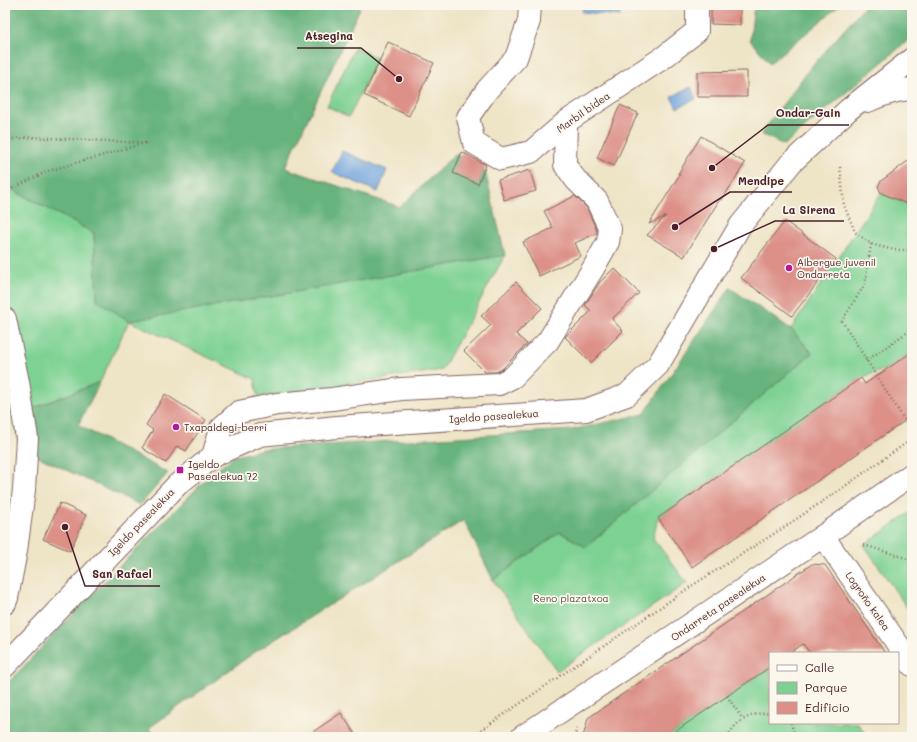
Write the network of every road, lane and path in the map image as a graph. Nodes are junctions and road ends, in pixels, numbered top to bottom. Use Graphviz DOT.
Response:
graph roads {
  1 [pos="530,5"];
  2 [pos="697,5"];
  3 [pos="912,59"];
  4 [pos="912,90"];
  5 [pos="848,110"];
  6 [pos="566,122"];
  7 [pos="5,140"];
  8 [pos="840,167"];
  9 [pos="5,195"];
  10 [pos="871,244"];
  11 [pos="912,250"];
  12 [pos="5,319"];
  13 [pos="912,328"];
  14 [pos="866,360"];
  15 [pos="912,432"];
  16 [pos="912,439"];
  17 [pos="213,456"];
  18 [pos="912,474"];
  19 [pos="823,536"];
  20 [pos="864,545"];
  21 [pos="912,560"];
  22 [pos="5,603"];
  23 [pos="912,665"];
  24 [pos="5,666"];
  25 [pos="727,696"];
  26 [pos="769,713"];
  27 [pos="555,715"];
  28 [pos="742,718"];
  29 [pos="791,724"];
  30 [pos="578,725"];
  31 [pos="471,737"];
  32 [pos="522,737"];
  33 [pos="550,737"];
  34 [pos="574,737"];
  35 [pos="728,737"];
  36 [pos="795,737"];
  1 -- 6 [label="street, Marbil bidea"];
  2 -- 6 [label="street, Marbil bidea"];
  3 -- 5 [label="street, Igeldo pasealekua"];
  4 -- 5 [label="street"];
  5 -- 17 [label="street, Igeldo pasealekua"];
  6 -- 17 [label="street"];
  7 -- 9 [label="path"];
  8 -- 10 [label="path"];
  10 -- 11 [label="path"];
  10 -- 14 [label="path"];
  12 -- 22 [label="street"];
  13 -- 14 [label="path"];
  14 -- 15 [label="path"];
  16 -- 31 [label="path"];
  17 -- 24 [label="street, Igeldo pasealekua"];
  18 -- 19 [label="street, Ondarreta pasealekua"];
  19 -- 23 [label="street, Logroño kalea"];
  19 -- 27 [label="street, Ondarreta pasealekua"];
  20 -- 21 [label="path"];
  25 -- 28 [label="path"];
  26 -- 28 [label="path"];
  27 -- 32 [label="street, Ondarreta pasealekua"];
  27 -- 33 [label="street"];
  28 -- 35 [label="path"];
  29 -- 36 [label="path"];
  30 -- 34 [label="path"];
}
